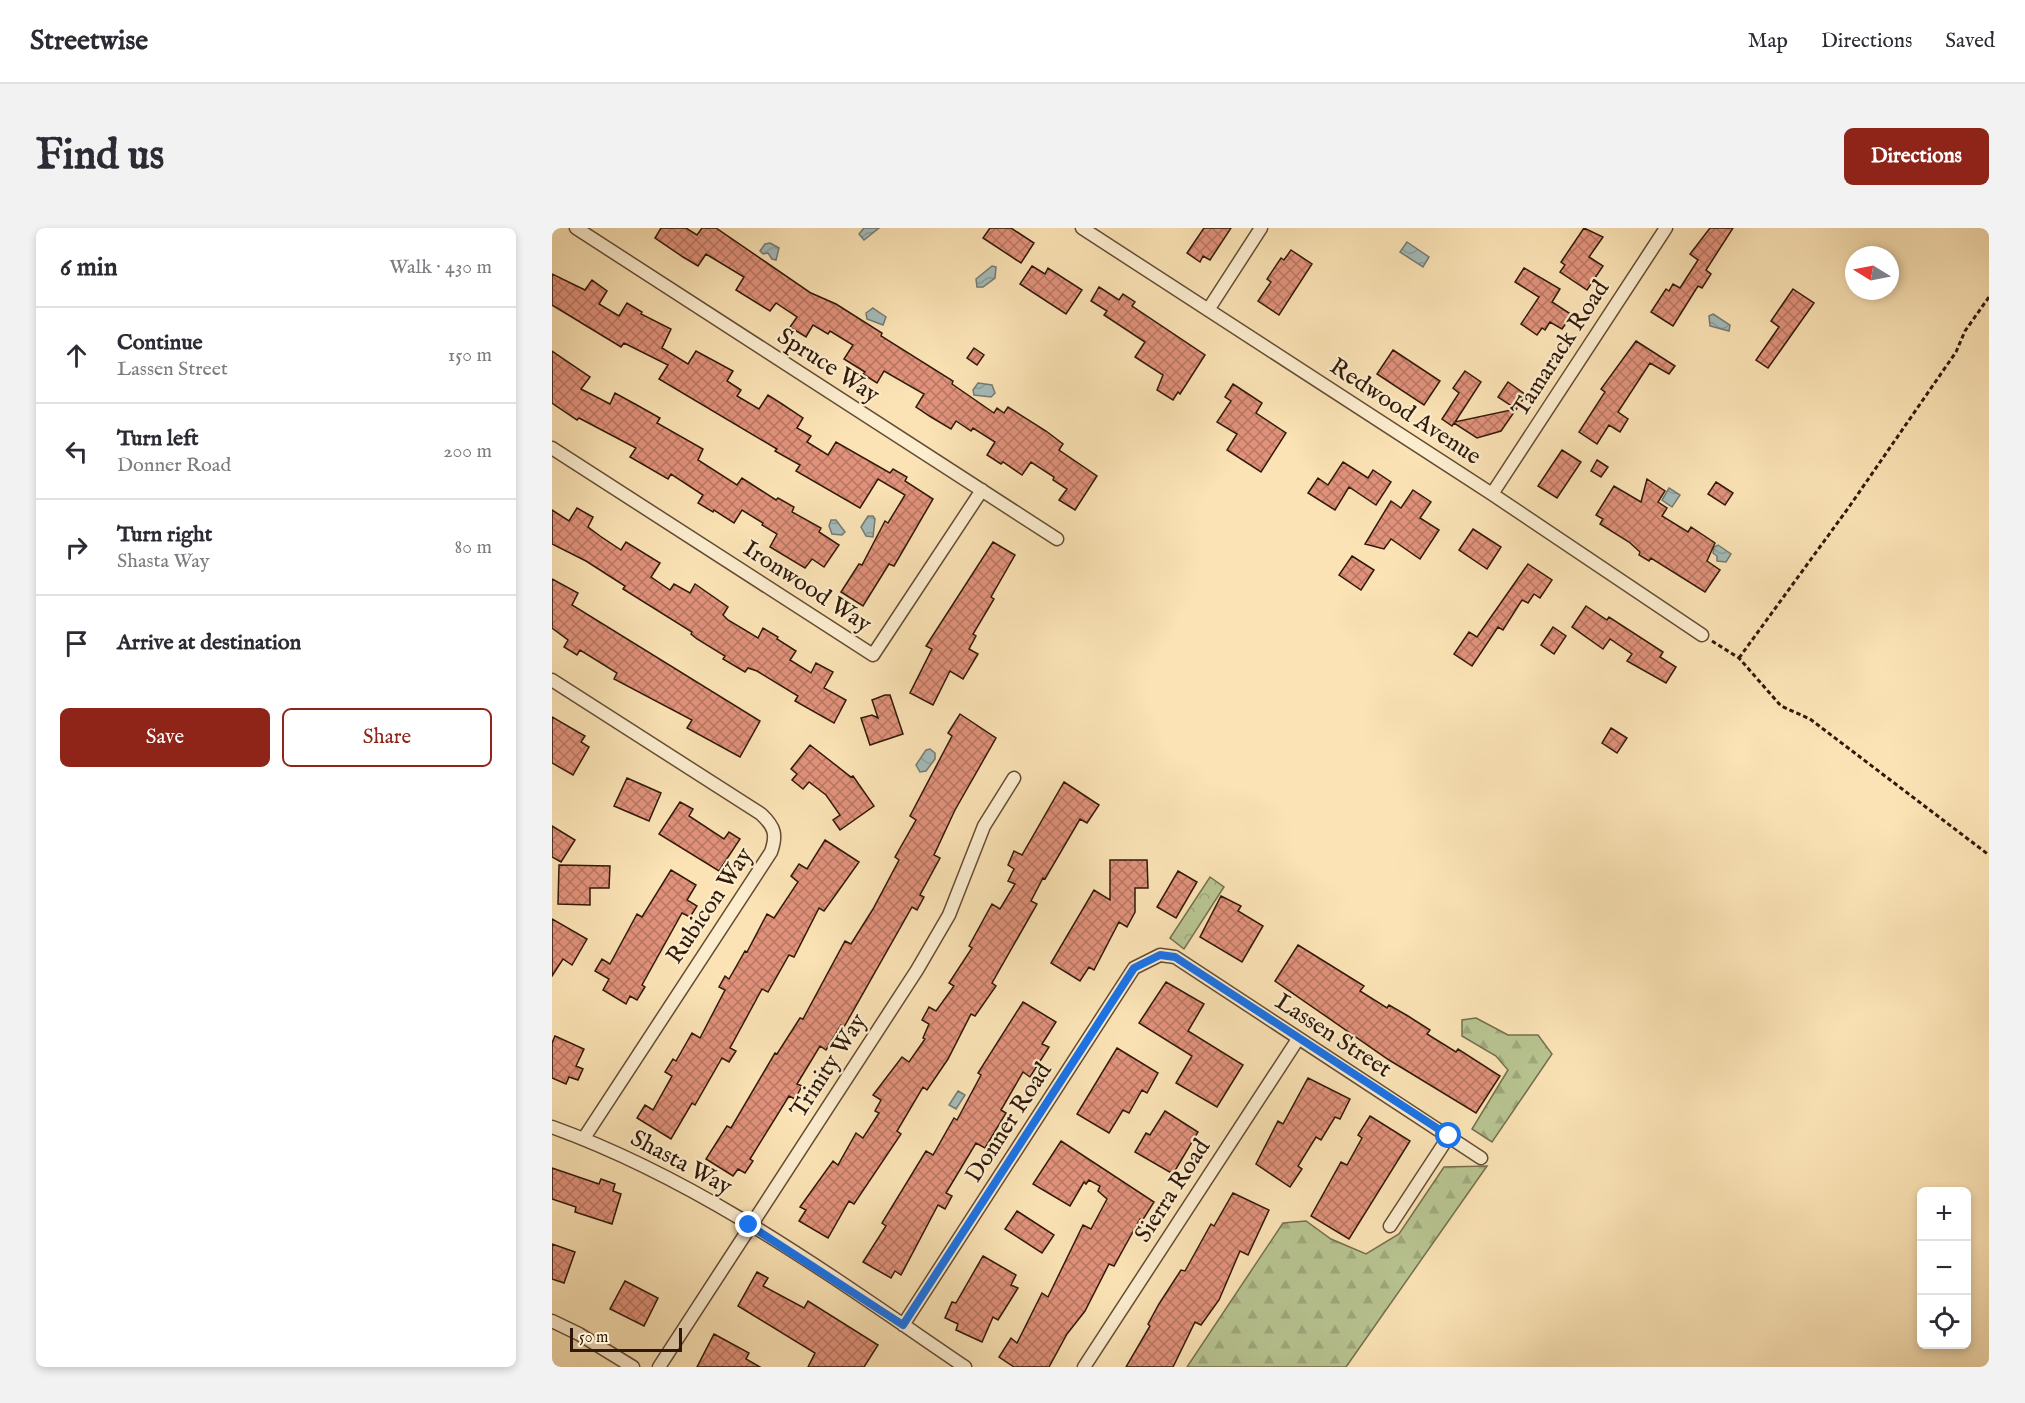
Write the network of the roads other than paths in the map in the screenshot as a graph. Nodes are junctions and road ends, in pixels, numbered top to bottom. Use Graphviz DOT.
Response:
graph roads {
  1 [pos="576,228"];
  2 [pos="1082,228"];
  3 [pos="1261,228"];
  4 [pos="1666,228"];
  5 [pos="1208,310"];
  6 [pos="552,448"];
  7 [pos="982,490"];
  8 [pos="1491,494"];
  9 [pos="1057,539"];
  10 [pos="1702,635"];
  11 [pos="552,680"];
  12 [pos="1014,778"];
  13 [pos="1160,955"];
  14 [pos="1298,1039"];
  15 [pos="552,1127"];
  16 [pos="1449,1136"];
  17 [pos="584,1138"];
  18 [pos="1481,1158"];
  19 [pos="749,1225"];
  20 [pos="1390,1226"];
  21 [pos="552,1321"];
  22 [pos="903,1325"];
  23 [pos="633,1367"];
  24 [pos="659,1367"];
  25 [pos="965,1367"];
  26 [pos="1084,1367"];
  1 -- 7 [label="street, Spruce Way"];
  2 -- 5 [label="street, Redwood Avenue"];
  3 -- 5 [label="street"];
  4 -- 8 [label="street, Tamarack Road"];
  5 -- 8 [label="street, Redwood Avenue"];
  6 -- 7 [label="street, Ironwood Way"];
  7 -- 9 [label="street, Spruce Way"];
  8 -- 10 [label="street, Redwood Avenue"];
  11 -- 17 [label="street, Rubicon Way"];
  12 -- 19 [label="street, Trinity Way"];
  13 -- 14 [label="street, Lassen Street"];
  13 -- 22 [label="street, Donner Road"];
  14 -- 16 [label="street, Lassen Street"];
  14 -- 26 [label="street, Sierra Road"];
  15 -- 17 [label="street, Shasta Way"];
  16 -- 18 [label="street, Lassen Street"];
  16 -- 20 [label="street"];
  17 -- 19 [label="street, Shasta Way"];
  19 -- 22 [label="street, Shasta Way"];
  19 -- 24 [label="street, Trinity Way"];
  21 -- 23 [label="street"];
  22 -- 25 [label="street, Shasta Way"];
}
